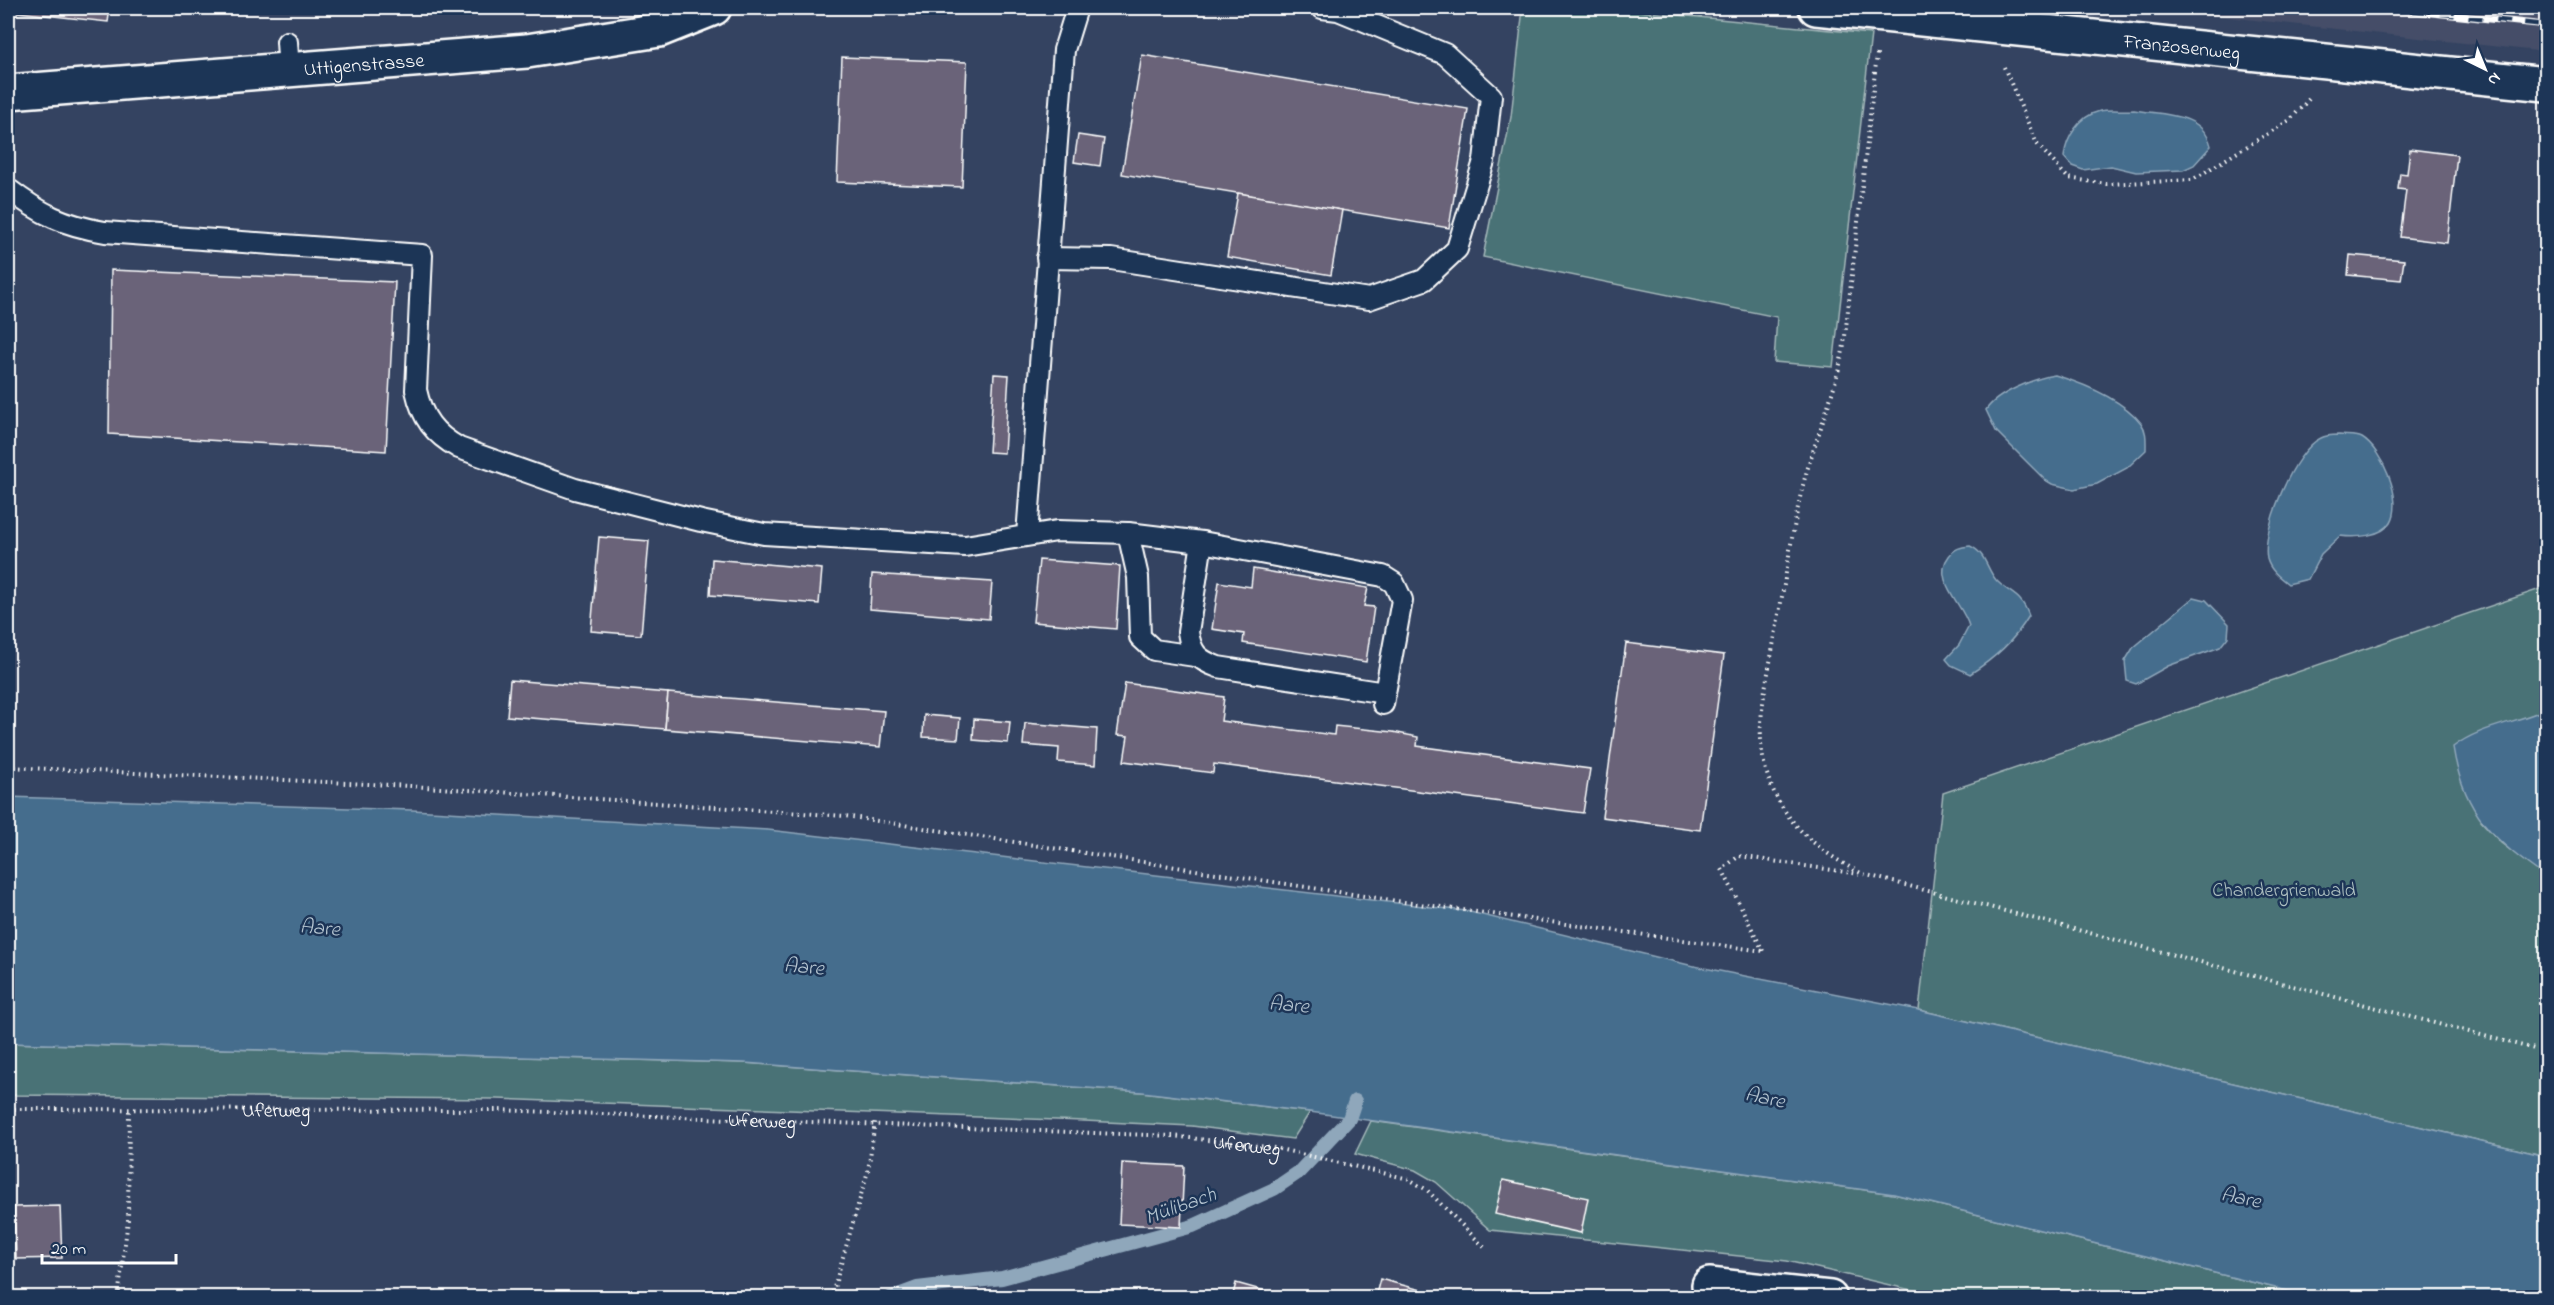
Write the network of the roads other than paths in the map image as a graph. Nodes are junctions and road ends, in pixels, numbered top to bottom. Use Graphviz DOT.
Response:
graph roads {
  1 [pos="714,8"];
  2 [pos="1077,8"];
  3 [pos="1322,8"];
  4 [pos="1816,8"];
  5 [pos="2547,84"];
  6 [pos="8,92"];
  7 [pos="8,189"];
  8 [pos="1047,258"];
  9 [pos="1128,533"];
  10 [pos="1027,535"];
  11 [pos="1202,542"];
  12 [pos="1195,656"];
  13 [pos="1709,1284"];
  14 [pos="1792,1295"];
  15 [pos="1830,1298"];
  1 -- 6 [label="street, Uttigenstrasse"];
  2 -- 8 [label="lane"];
  3 -- 8 [label="lane"];
  4 -- 5 [label="street, Franzosenweg"];
  7 -- 10 [label="lane"];
  8 -- 10 [label="lane"];
  9 -- 10 [label="lane"];
  9 -- 11 [label="lane"];
  9 -- 12 [label="lane"];
  11 -- 12 [label="lane"];
  11 -- 12 [label="lane"];
  13 -- 14 [label="street"];
  14 -- 15 [label="street"];
}
